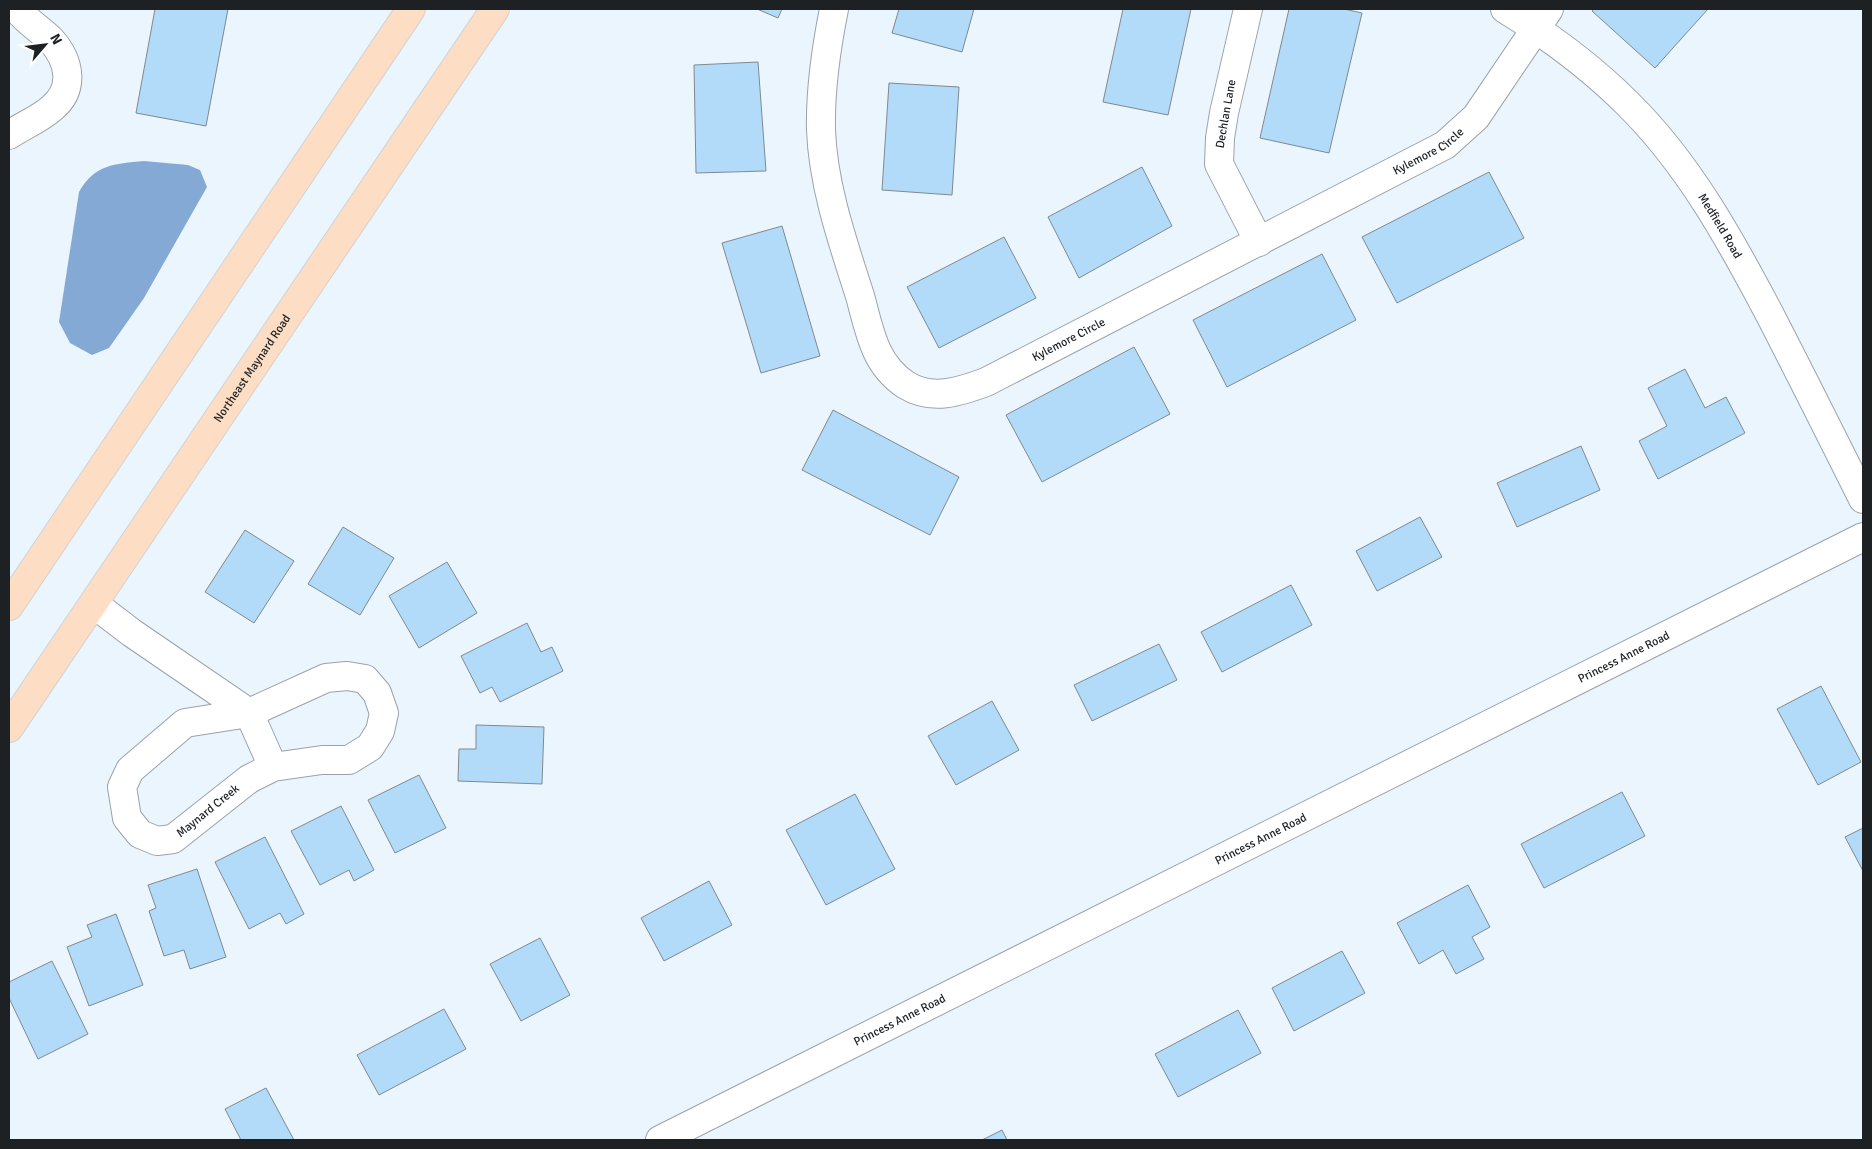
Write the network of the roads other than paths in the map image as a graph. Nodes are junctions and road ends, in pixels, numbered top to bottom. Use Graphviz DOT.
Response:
graph roads {
  1 [pos="17,9"];
  2 [pos="411,9"];
  3 [pos="494,9"];
  4 [pos="834,9"];
  5 [pos="1248,9"];
  6 [pos="1505,9"];
  7 [pos="1542,18"];
  8 [pos="9,135"];
  9 [pos="1259,242"];
  10 [pos="1863,499"];
  11 [pos="1863,537"];
  12 [pos="94,604"];
  13 [pos="9,606"];
  14 [pos="249,713"];
  15 [pos="9,728"];
  16 [pos="273,767"];
  17 [pos="660,1140"];
  1 -- 8 [label="street"];
  2 -- 13 [label="main road"];
  3 -- 12 [label="main road, Northeast Maynard Road"];
  4 -- 9 [label="street, Kylemore Circle"];
  5 -- 9 [label="street, Dechlan Lane"];
  6 -- 7 [label="street, Medfield Road"];
  7 -- 9 [label="street, Kylemore Circle"];
  7 -- 10 [label="street, Medfield Road"];
  11 -- 17 [label="street, Princess Anne Road"];
  12 -- 14 [label="street"];
  12 -- 15 [label="main road, Northeast Maynard Road"];
  14 -- 16 [label="street"];
  14 -- 16 [label="street, Maynard Creek"];
  14 -- 16 [label="street, Maynard Creek"];
}
